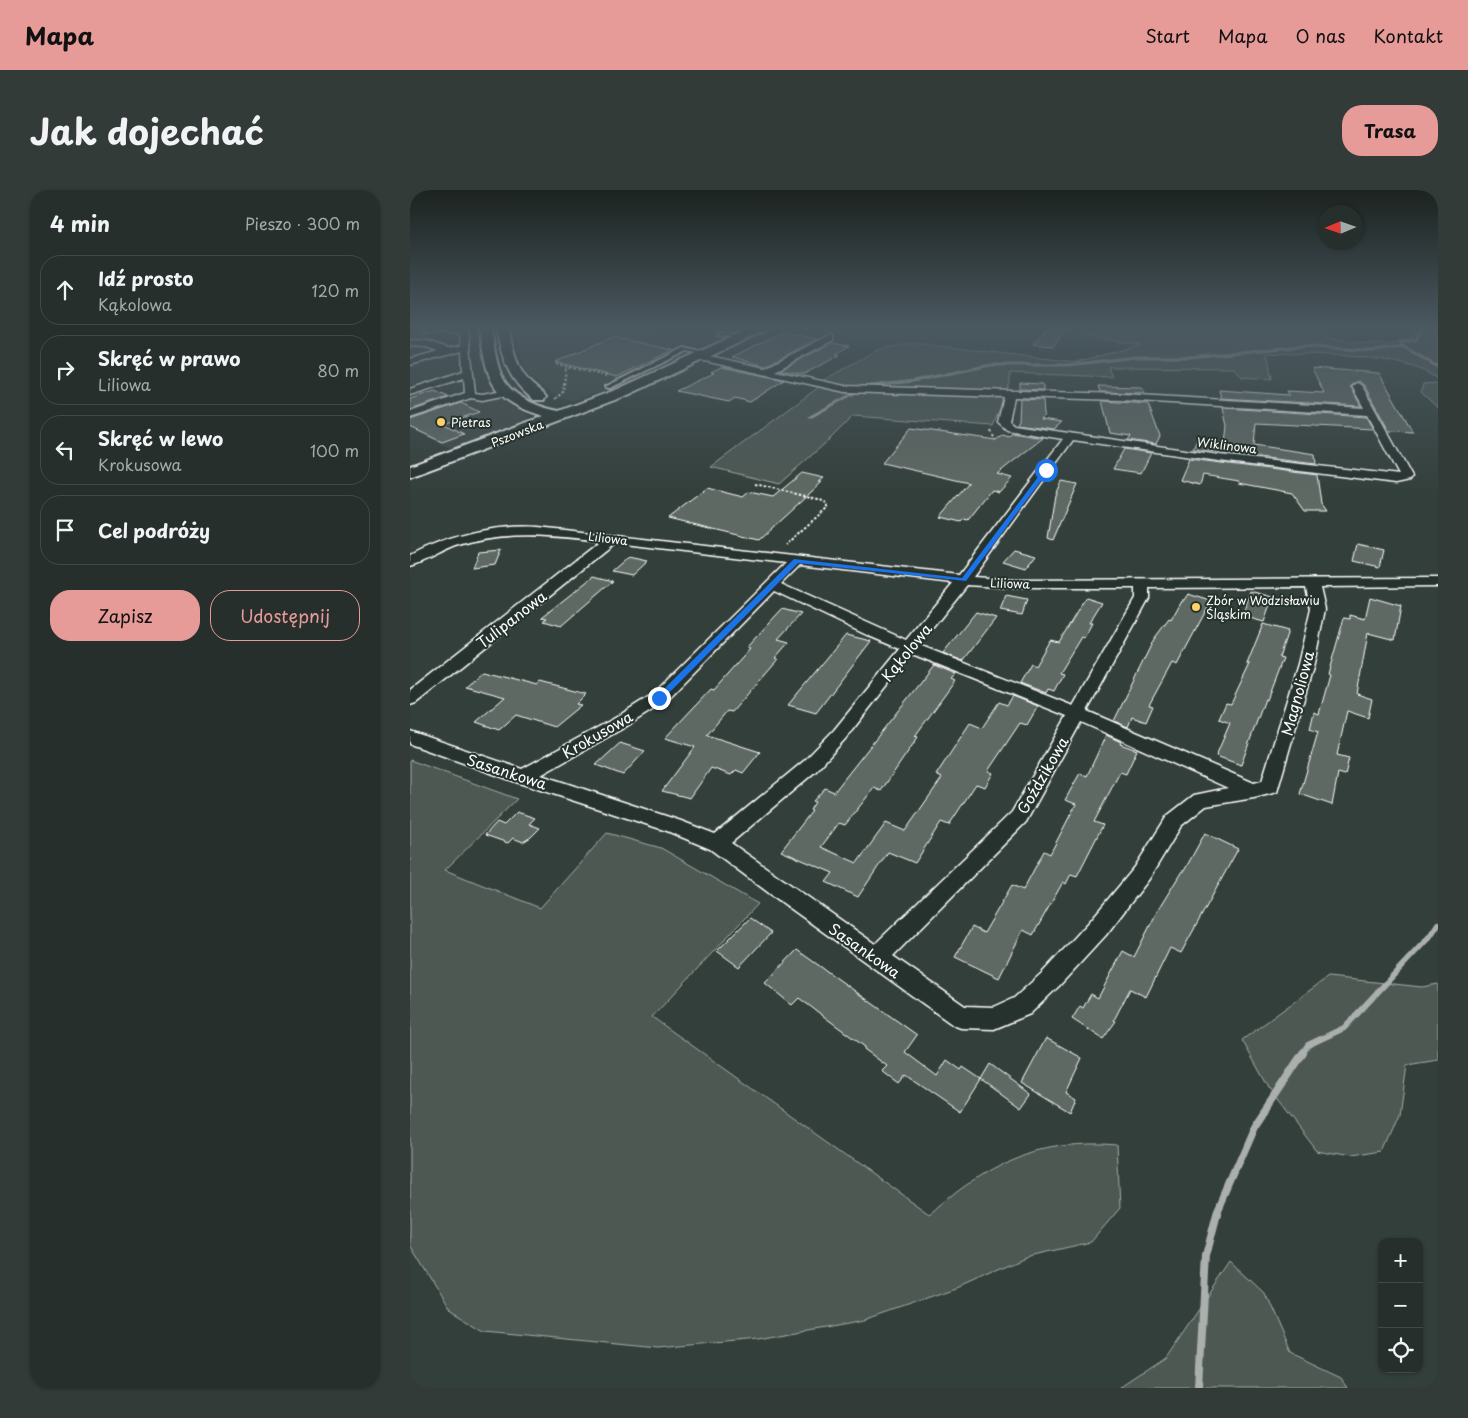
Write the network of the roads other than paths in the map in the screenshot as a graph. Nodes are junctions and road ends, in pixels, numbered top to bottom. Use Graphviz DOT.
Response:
graph roads {
  1 [pos="435,384"];
  2 [pos="469,384"];
  3 [pos="500,384"];
  4 [pos="523,384"];
  5 [pos="630,384"];
  6 [pos="825,384"];
  7 [pos="1357,386"];
  8 [pos="410,392"];
  9 [pos="508,392"];
  10 [pos="607,393"];
  11 [pos="470,394"];
  12 [pos="1010,394"];
  13 [pos="553,402"];
  14 [pos="535,410"];
  15 [pos="1371,412"];
  16 [pos="410,415"];
  17 [pos="561,416"];
  18 [pos="528,428"];
  19 [pos="1069,438"];
  20 [pos="410,472"];
  21 [pos="611,539"];
  22 [pos="796,561"];
  23 [pos="410,562"];
  24 [pos="963,580"];
  25 [pos="1438,582"];
  26 [pos="1142,583"];
  27 [pos="1312,583"];
  28 [pos="773,585"];
  29 [pos="910,646"];
  30 [pos="410,699"];
  31 [pos="1077,714"];
  32 [pos="410,737"];
  33 [pos="523,776"];
  34 [pos="1254,791"];
  35 [pos="717,842"];
  36 [pos="876,958"];
  1 -- 8 [label="street"];
  2 -- 11 [label="street"];
  3 -- 9 [label="main road"];
  4 -- 13 [label="main road"];
  5 -- 10 [label="main road, Pszowska"];
  6 -- 12 [label="street"];
  7 -- 15 [label="street"];
  9 -- 11 [label="street"];
  9 -- 14 [label="main road"];
  10 -- 13 [label="main road"];
  10 -- 17 [label="main road, Pszowska"];
  11 -- 16 [label="street"];
  12 -- 15 [label="street"];
  12 -- 19 [label="street, Wiklinowa"];
  13 -- 17 [label="main road"];
  14 -- 17 [label="main road"];
  14 -- 18 [label="main road"];
  15 -- 19 [label="street, Wiklinowa"];
  17 -- 18 [label="main road, Pszowska"];
  18 -- 20 [label="main road, Pszowska"];
  19 -- 24 [label="street, Kąkolowa"];
  21 -- 22 [label="street, Liliowa"];
  21 -- 23 [label="street, Liliowa"];
  21 -- 30 [label="street, Tulipanowa"];
  22 -- 24 [label="street, Liliowa"];
  22 -- 28 [label="street, Krokusowa"];
  24 -- 26 [label="street, Liliowa"];
  24 -- 29 [label="street, Kąkolowa"];
  25 -- 27 [label="street, Liliowa"];
  26 -- 27 [label="street, Liliowa"];
  26 -- 31 [label="street, Goździkowa"];
  27 -- 34 [label="street, Magnoliowa"];
  28 -- 29 [label="street"];
  28 -- 33 [label="street, Krokusowa"];
  29 -- 31 [label="street"];
  29 -- 35 [label="street, Kąkolowa"];
  31 -- 34 [label="street"];
  31 -- 36 [label="street, Goździkowa"];
  32 -- 33 [label="street, Sasankowa"];
  33 -- 35 [label="street, Sasankowa"];
  34 -- 36 [label="street, Sasankowa"];
  35 -- 36 [label="street, Sasankowa"];
}
